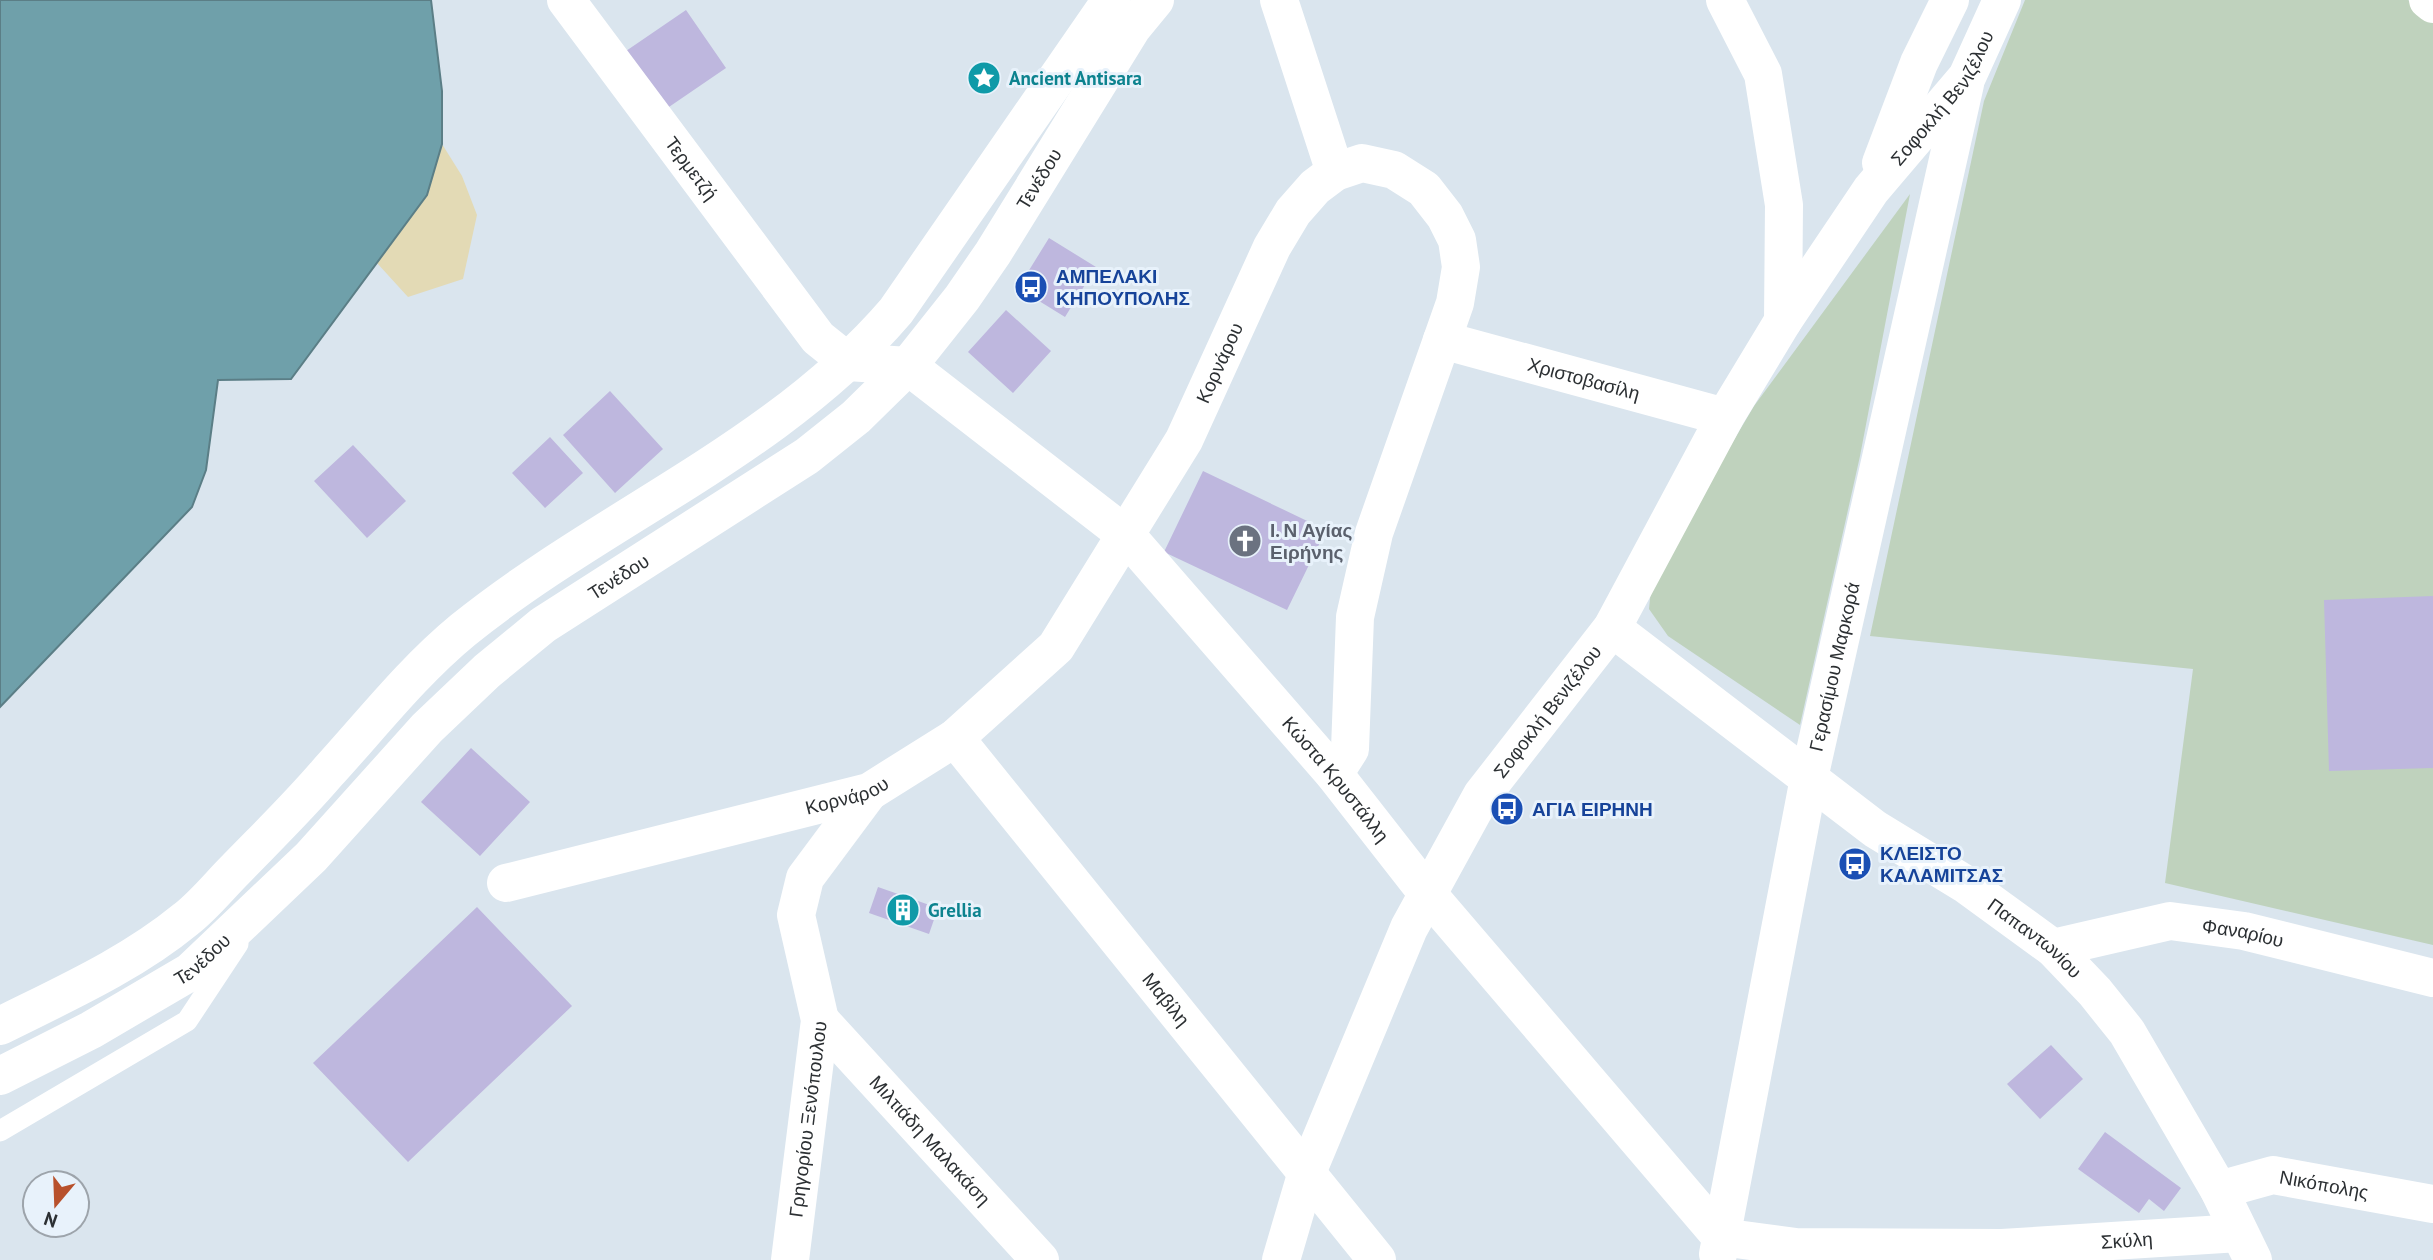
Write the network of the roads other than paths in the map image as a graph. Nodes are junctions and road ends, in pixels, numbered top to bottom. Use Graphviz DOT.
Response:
graph roads {
  1 [pos="566,0"];
  2 [pos="1111,0"];
  3 [pos="1155,0"];
  4 [pos="1279,0"];
  5 [pos="1725,0"];
  6 [pos="1950,0"];
  7 [pos="2003,0"];
  8 [pos="2428,0"];
  9 [pos="2433,4"];
  10 [pos="1967,77"];
  11 [pos="1335,172"];
  12 [pos="1871,190"];
  13 [pos="1783,321"];
  14 [pos="1441,340"];
  15 [pos="848,362"];
  16 [pos="908,366"];
  17 [pos="1725,417"];
  18 [pos="1126,535"];
  19 [pos="1612,628"];
  20 [pos="955,738"];
  21 [pos="1334,774"];
  22 [pos="1809,778"];
  23 [pos="869,792"];
  24 [pos="506,883"];
  25 [pos="1427,893"];
  26 [pos="264,905"];
  27 [pos="2053,948"];
  28 [pos="2433,978"];
  29 [pos="821,1020"];
  30 [pos="0,1026"];
  31 [pos="0,1076"];
  32 [pos="0,1131"];
  33 [pos="1306,1175"];
  34 [pos="2219,1190"];
  35 [pos="2433,1204"];
  36 [pos="2246,1246"];
  37 [pos="1719,1248"];
  38 [pos="2002,1254"];
  39 [pos="790,1260"];
  40 [pos="1040,1260"];
  41 [pos="1281,1260"];
  42 [pos="1377,1260"];
  1 -- 15 [label="street, Τερμετζή"];
  2 -- 15 [label="street, Τενέδου"];
  3 -- 16 [label="street, Τενέδου"];
  4 -- 11 [label="street"];
  5 -- 13 [label="street"];
  6 -- 12 [label="street, Σοφοκλή Βενιζέλου"];
  7 -- 10 [label="street, Σοφοκλή Βενιζέλου"];
  8 -- 9 [label="street"];
  10 -- 12 [label="street, Σοφοκλή Βενιζέλου"];
  10 -- 22 [label="street, Γερασίμου Μαρκορά"];
  11 -- 14 [label="street, Κορνάρου"];
  11 -- 18 [label="street, Κορνάρου"];
  12 -- 13 [label="street, Σοφοκλή Βενιζέλου"];
  13 -- 17 [label="street, Σοφοκλή Βενιζέλου"];
  14 -- 17 [label="street, Χριστοβασίλη"];
  14 -- 21 [label="street, Κορνάρου"];
  15 -- 16 [label="street"];
  15 -- 30 [label="street, Τενέδου"];
  16 -- 18 [label="street, Κώστα Κρυστάλλη"];
  16 -- 26 [label="street, Τενέδου"];
  17 -- 19 [label="street, Σοφοκλή Βενιζέλου"];
  18 -- 20 [label="street, Κορνάρου"];
  18 -- 21 [label="street, Κώστα Κρυστάλλη"];
  19 -- 22 [label="street, Παπαντωνίου"];
  19 -- 25 [label="street, Σοφοκλή Βενιζέλου"];
  20 -- 23 [label="street, Κορνάρου"];
  20 -- 33 [label="street, Μαβίλη"];
  21 -- 25 [label="street, Κώστα Κρυστάλλη"];
  22 -- 27 [label="street, Παπαντωνίου"];
  22 -- 37 [label="street, Γερασίμου Μαρκορά"];
  23 -- 24 [label="street, Κορνάρου"];
  23 -- 29 [label="street, Γρηγορίου Ξενόπουλου"];
  25 -- 33 [label="street, Σοφοκλή Βενιζέλου"];
  25 -- 37 [label="street, Κώστα Κρυστάλλη"];
  26 -- 31 [label="street, Τενέδου"];
  26 -- 32 [label="lane"];
  27 -- 28 [label="street, Φαναρίου"];
  27 -- 34 [label="street, Παπαντωνίου"];
  29 -- 39 [label="street, Γρηγορίου Ξενόπουλου"];
  29 -- 40 [label="street, Μιλτιάδη Μαλακάση"];
  33 -- 41 [label="street, Σοφοκλή Βενιζέλου"];
  33 -- 42 [label="street, Μαβίλη"];
  34 -- 35 [label="street, Νικόπολης"];
  34 -- 36 [label="street, Παπαντωνίου"];
  36 -- 38 [label="street, Σκύλη"];
  37 -- 38 [label="street, Σκύλη"];
}
